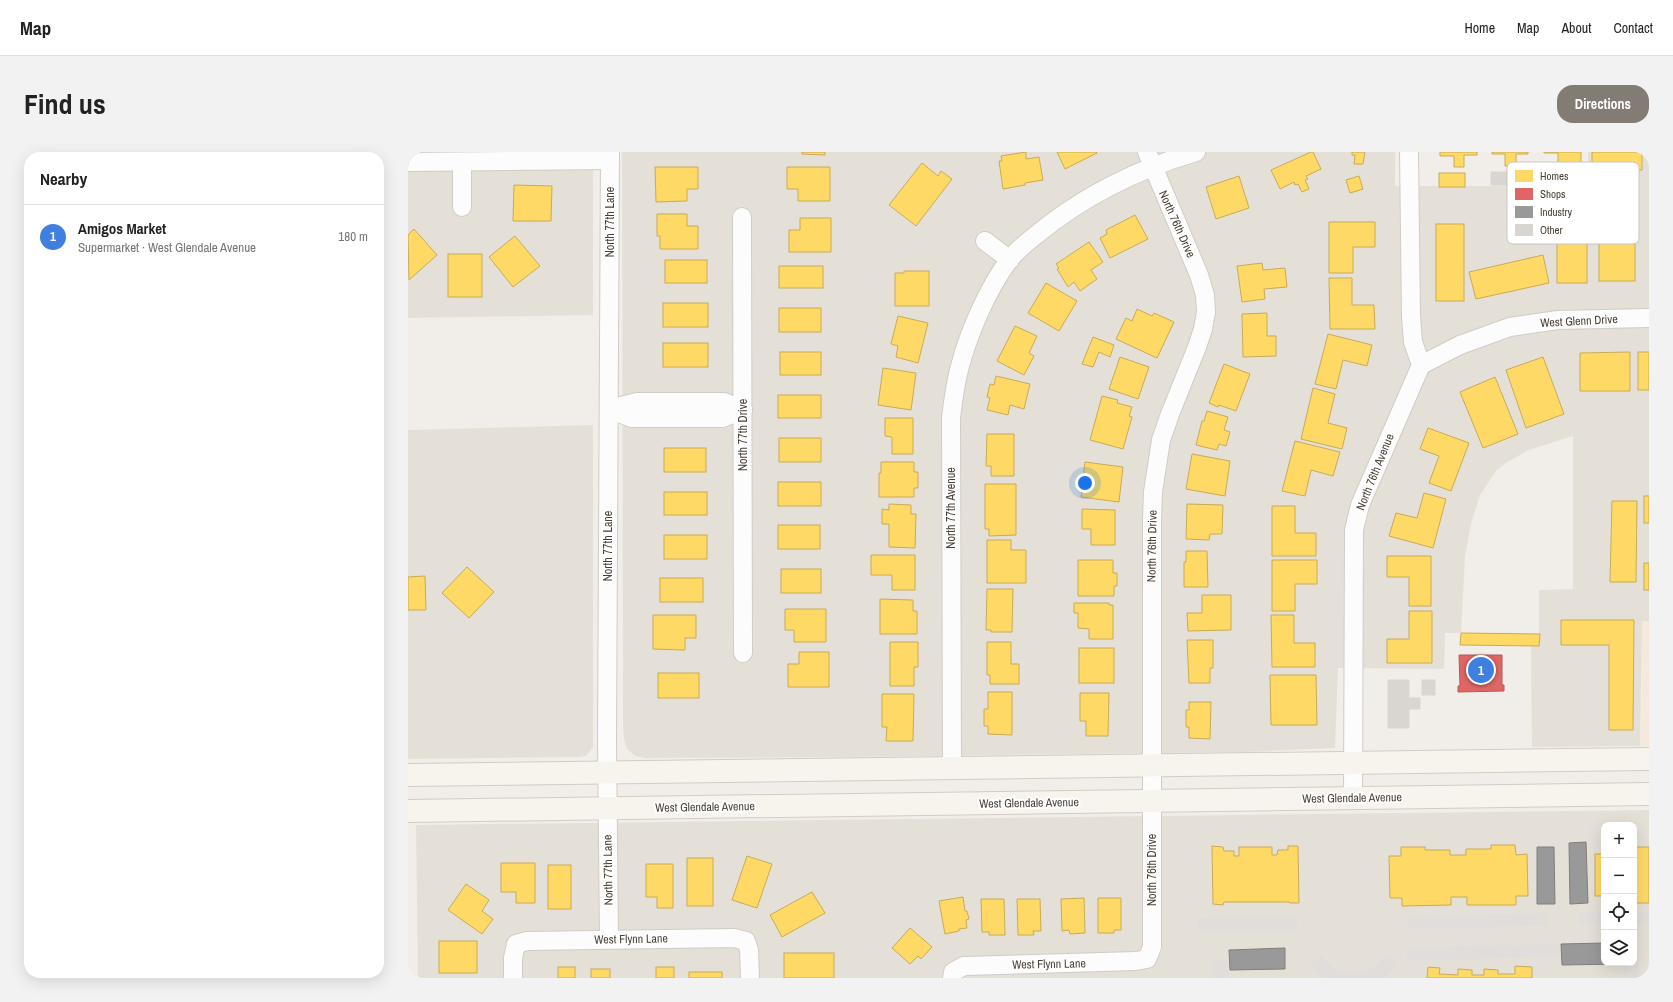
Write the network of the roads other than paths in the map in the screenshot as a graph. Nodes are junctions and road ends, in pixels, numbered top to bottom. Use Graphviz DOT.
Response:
graph roads {
  1 [pos="1196,152"];
  2 [pos="1409,152"];
  3 [pos="610,156"];
  4 [pos="1150,160"];
  5 [pos="408,162"];
  6 [pos="462,162"];
  7 [pos="462,207"];
  8 [pos="742,217"];
  9 [pos="985,241"];
  10 [pos="1010,260"];
  11 [pos="1649,318"];
  12 [pos="1421,365"];
  13 [pos="609,409"];
  14 [pos="743,410"];
  15 [pos="743,653"];
  16 [pos="1649,759"];
  17 [pos="1352,763"];
  18 [pos="1152,765"];
  19 [pos="952,768"];
  20 [pos="607,772"];
  21 [pos="408,775"];
  22 [pos="1649,794"];
  23 [pos="1352,798"];
  24 [pos="1151,801"];
  25 [pos="607,808"];
  26 [pos="408,810"];
  27 [pos="609,939"];
  28 [pos="1147,959"];
  29 [pos="952,975"];
  30 [pos="513,978"];
  31 [pos="750,978"];
  1 -- 4 [label="street, North 77th Avenue"];
  2 -- 12 [label="street"];
  3 -- 6 [label="street"];
  3 -- 13 [label="street, North 77th Lane"];
  4 -- 10 [label="street, North 77th Avenue"];
  4 -- 18 [label="street, North 76th Drive"];
  5 -- 6 [label="street"];
  6 -- 7 [label="street"];
  8 -- 14 [label="street, North 77th Drive"];
  9 -- 10 [label="street"];
  10 -- 19 [label="street, North 77th Avenue"];
  11 -- 12 [label="street, West Glenn Drive"];
  12 -- 17 [label="street, North 76th Avenue"];
  13 -- 14 [label="street"];
  13 -- 20 [label="street, North 77th Lane"];
  14 -- 15 [label="street, North 77th Drive"];
  16 -- 17 [label="main road"];
  17 -- 18 [label="main road"];
  17 -- 23 [label="street, North 76th Avenue"];
  18 -- 19 [label="main road"];
  18 -- 24 [label="street, North 76th Drive"];
  19 -- 20 [label="main road"];
  20 -- 21 [label="main road"];
  20 -- 25 [label="street, North 77th Lane"];
  22 -- 23 [label="main road, West Glendale Avenue"];
  23 -- 24 [label="main road, West Glendale Avenue"];
  24 -- 25 [label="main road, West Glendale Avenue"];
  24 -- 28 [label="street, North 76th Drive"];
  25 -- 26 [label="main road, West Glendale Avenue"];
  25 -- 27 [label="street, North 77th Lane"];
  27 -- 30 [label="street, West Flynn Lane"];
  27 -- 31 [label="street, West Flynn Lane"];
  28 -- 29 [label="street, West Flynn Lane"];
}
